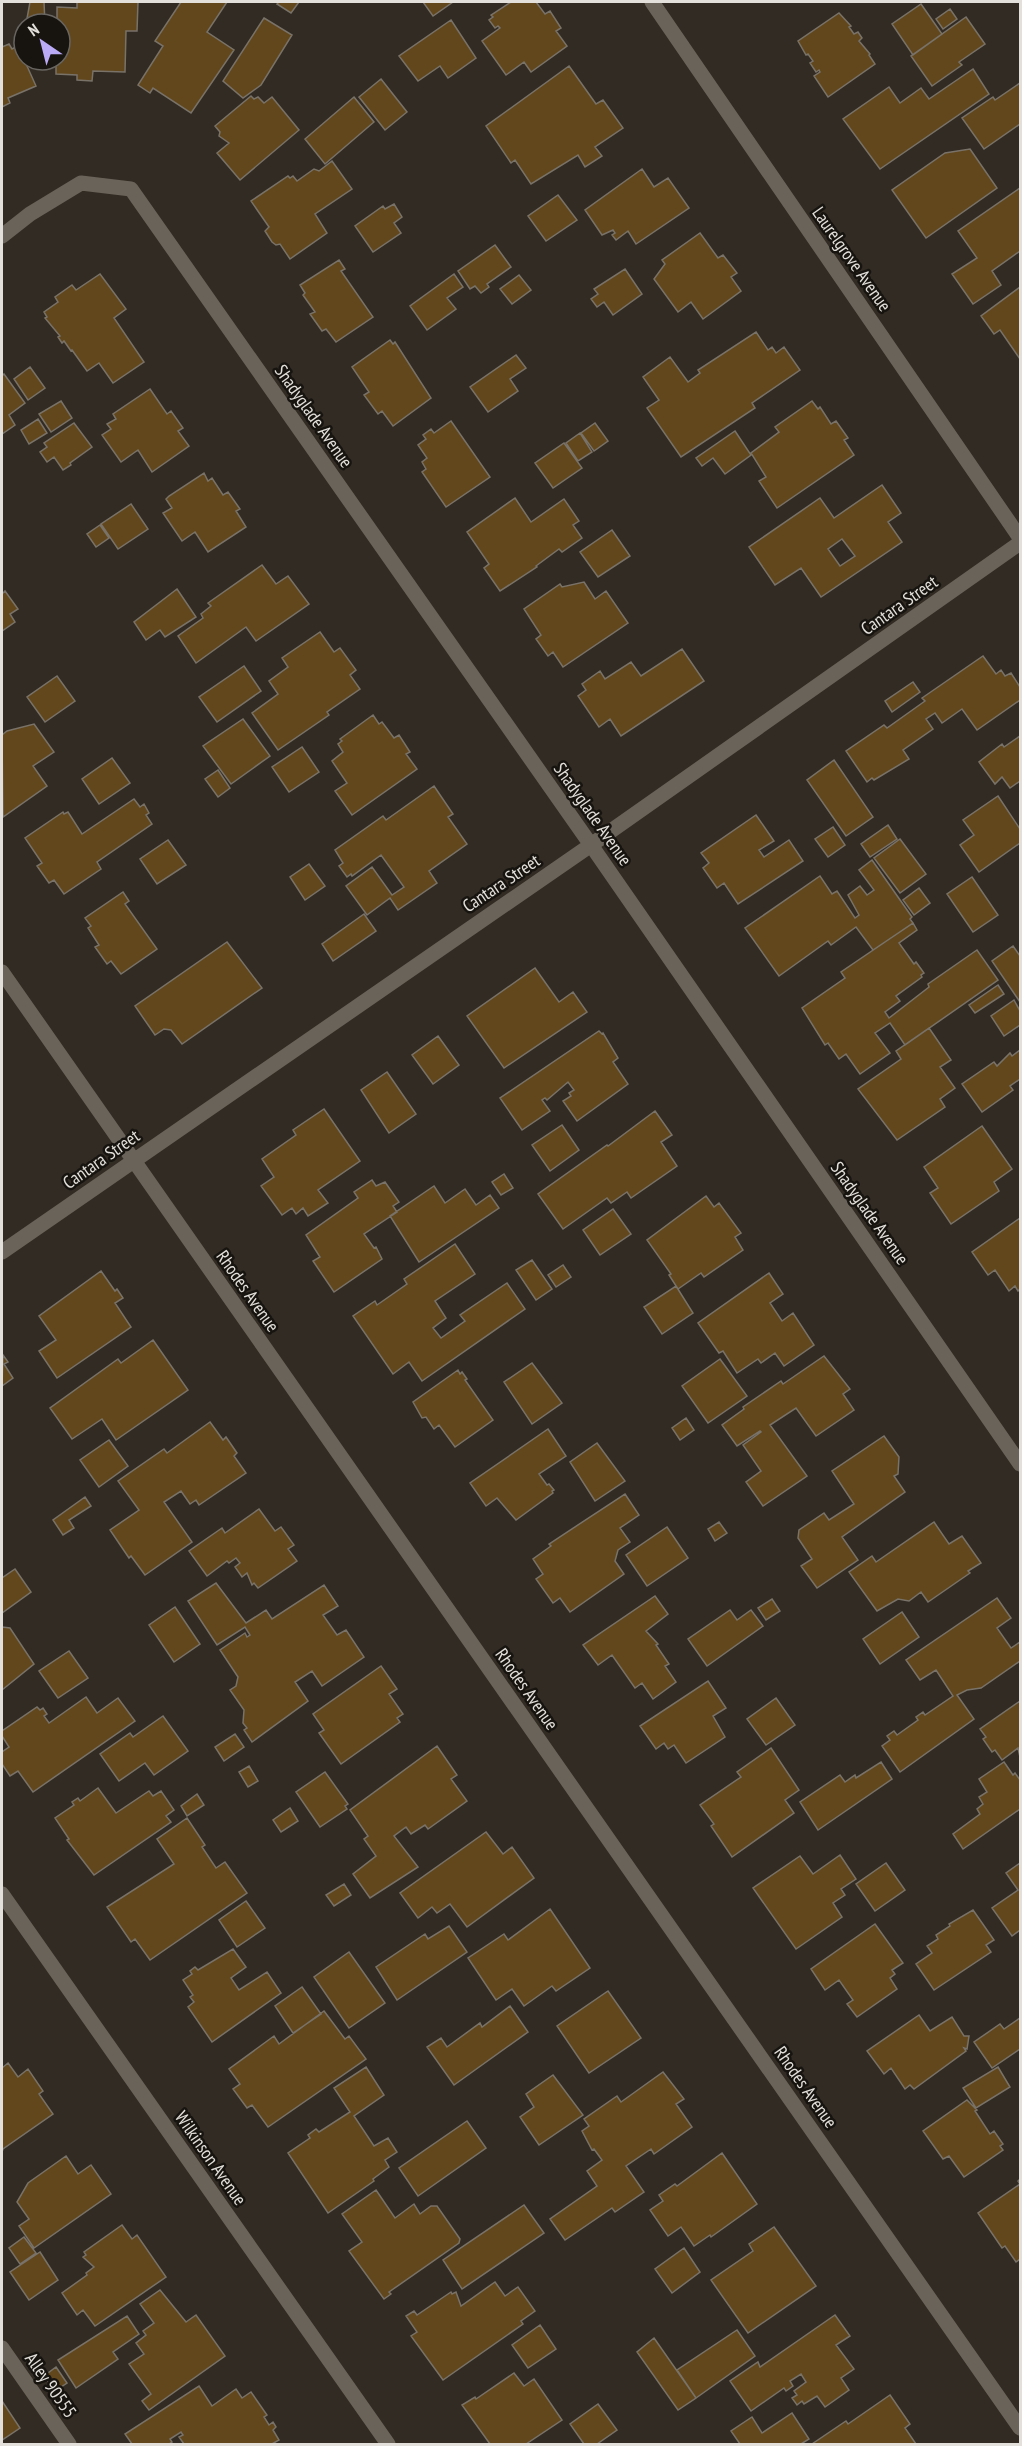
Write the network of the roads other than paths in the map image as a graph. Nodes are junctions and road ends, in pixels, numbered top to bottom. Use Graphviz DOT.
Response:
graph roads {
  1 [pos="652,2"];
  2 [pos="2,236"];
  3 [pos="1020,538"];
  4 [pos="1020,543"];
  5 [pos="591,845"];
  6 [pos="2,972"];
  7 [pos="133,1160"];
  8 [pos="2,1252"];
  9 [pos="1020,1464"];
  10 [pos="2,1894"];
  11 [pos="2,2348"];
  12 [pos="1020,2428"];
  13 [pos="69,2445"];
  14 [pos="388,2445"];
  1 -- 3 [label="street, Laurelgrove Avenue"];
  2 -- 5 [label="street, Shadyglade Avenue"];
  4 -- 5 [label="street, Cantara Street"];
  5 -- 7 [label="street, Cantara Street"];
  5 -- 9 [label="street, Shadyglade Avenue"];
  6 -- 7 [label="street, Rhodes Avenue"];
  7 -- 8 [label="street, Cantara Street"];
  7 -- 12 [label="street, Rhodes Avenue"];
  10 -- 14 [label="street, Wilkinson Avenue"];
  11 -- 13 [label="street, Alley 90555"];
}
